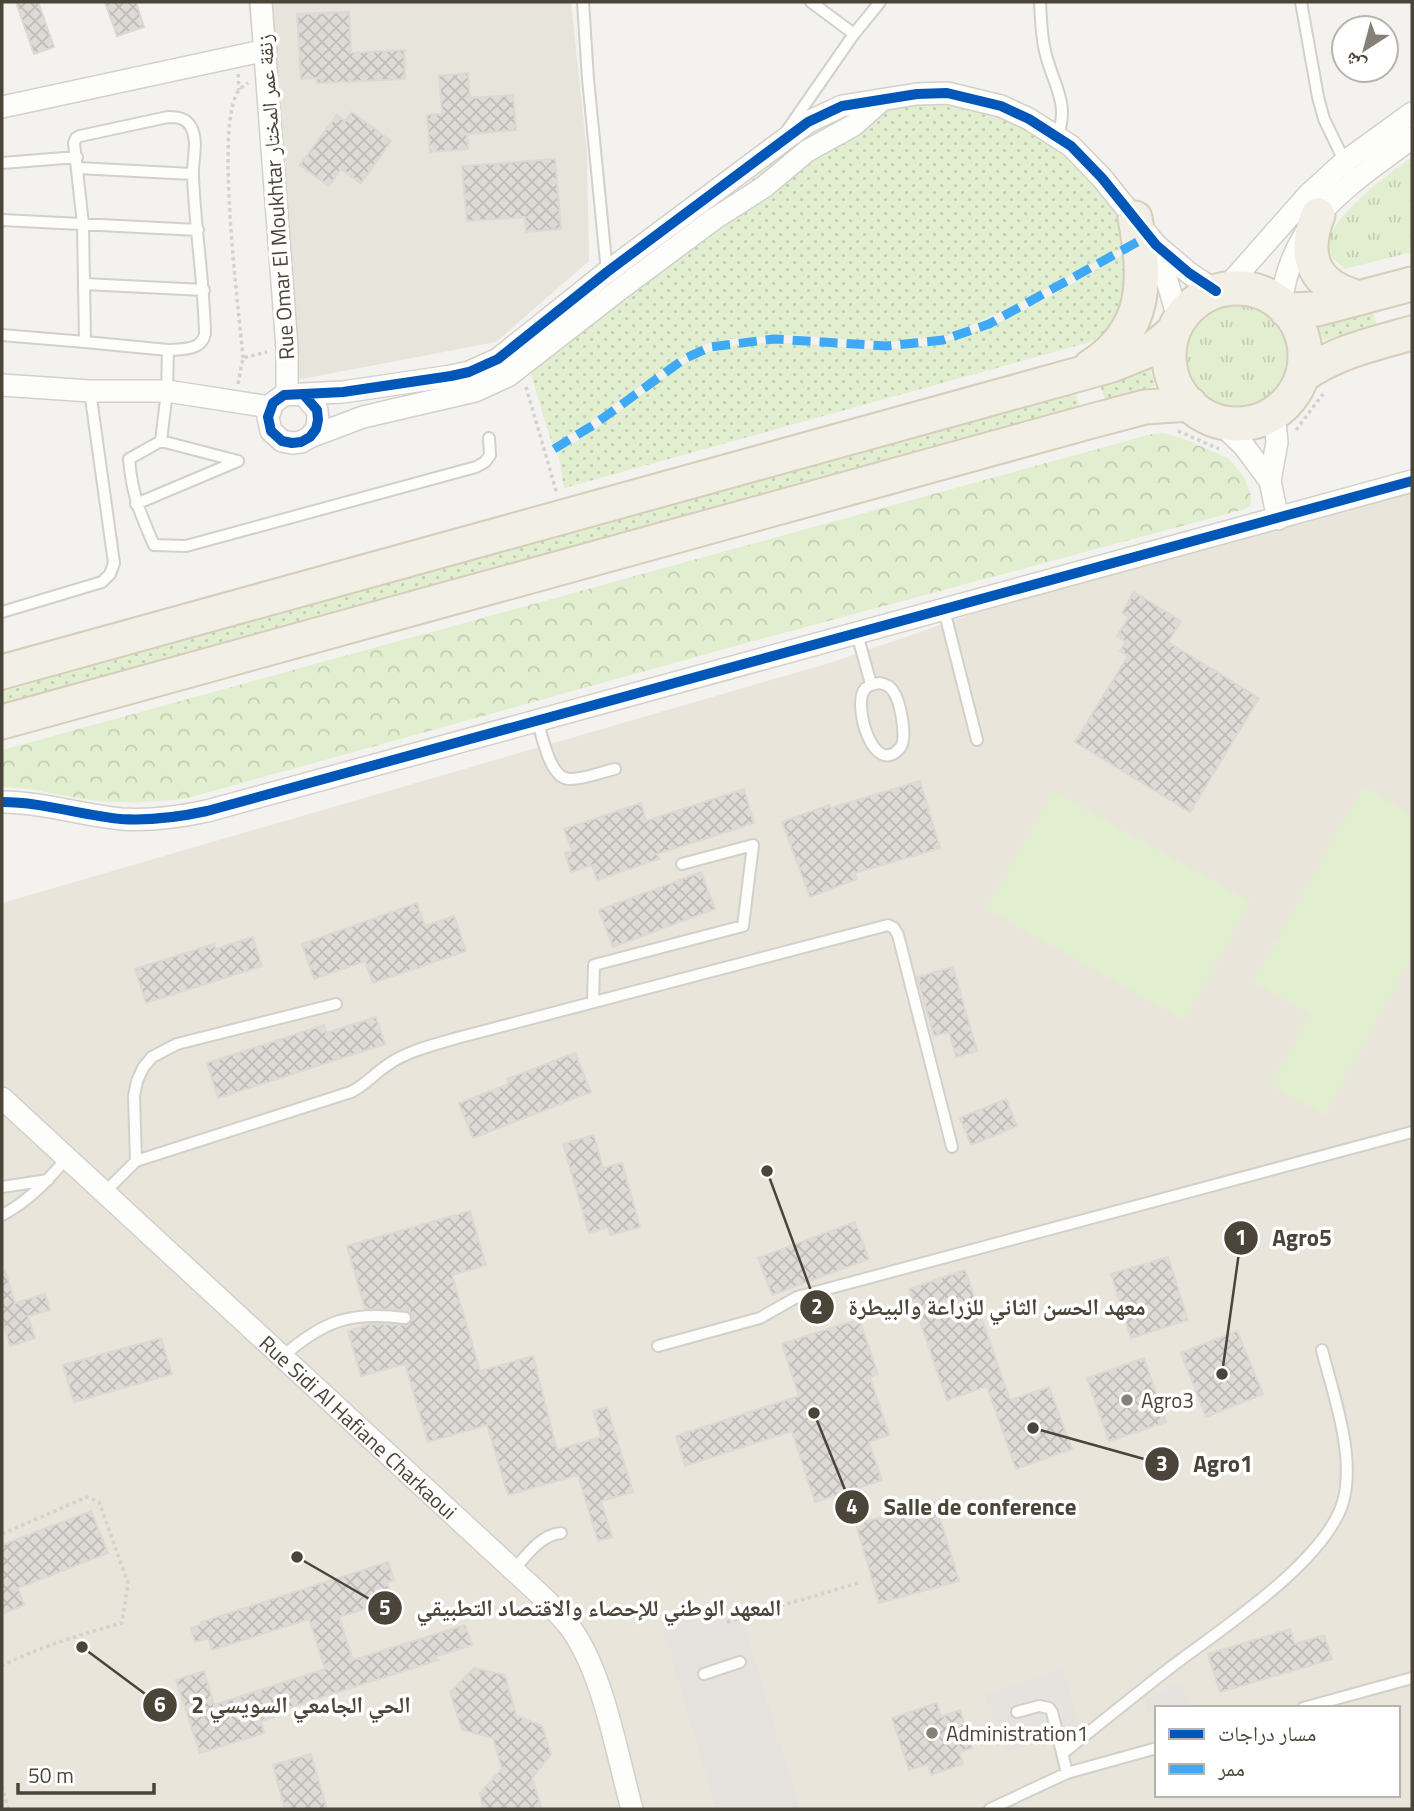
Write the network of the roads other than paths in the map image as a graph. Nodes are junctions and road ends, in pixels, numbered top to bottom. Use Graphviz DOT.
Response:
graph roads {
  1 [pos="261,2"];
  2 [pos="583,2"];
  3 [pos="811,2"];
  4 [pos="880,2"];
  5 [pos="1040,2"];
  6 [pos="1301,2"];
  7 [pos="854,34"];
  8 [pos="267,60"];
  9 [pos="882,100"];
  10 [pos="2,107"];
  11 [pos="1412,113"];
  12 [pos="1057,136"];
  13 [pos="1412,138"];
  14 [pos="778,143"];
  15 [pos="2,163"];
  16 [pos="78,163"];
  17 [pos="1348,172"];
  18 [pos="192,174"];
  19 [pos="1318,215"];
  20 [pos="1135,218"];
  21 [pos="2,220"];
  22 [pos="83,224"];
  23 [pos="198,230"];
  24 [pos="1156,245"];
  25 [pos="607,272"];
  26 [pos="85,284"];
  27 [pos="1412,284"];
  28 [pos="204,290"];
  29 [pos="1221,290"];
  30 [pos="1360,298"];
  31 [pos="1284,308"];
  32 [pos="1176,326"];
  33 [pos="1412,333"];
  34 [pos="2,335"];
  35 [pos="85,342"];
  36 [pos="168,350"];
  37 [pos="1079,373"];
  38 [pos="1314,382"];
  39 [pos="2,384"];
  40 [pos="90,391"];
  41 [pos="167,391"];
  42 [pos="296,394"];
  43 [pos="270,407"];
  44 [pos="1183,417"];
  45 [pos="1282,425"];
  46 [pos="310,437"];
  47 [pos="1222,437"];
  48 [pos="489,438"];
  49 [pos="161,441"];
  50 [pos="1270,481"];
  51 [pos="1412,481"];
  52 [pos="136,504"];
  53 [pos="1278,519"];
  54 [pos="944,610"];
  55 [pos="2,612"];
  56 [pos="857,634"];
  57 [pos="2,672"];
  58 [pos="871,684"];
  59 [pos="537,719"];
  60 [pos="2,722"];
  61 [pos="977,740"];
  62 [pos="615,769"];
  63 [pos="2,802"];
  64 [pos="682,864"];
  65 [pos="593,1001"];
  66 [pos="336,1004"];
  67 [pos="2,1098"];
  68 [pos="1412,1132"];
  69 [pos="952,1146"];
  70 [pos="67,1158"];
  71 [pos="136,1161"];
  72 [pos="48,1180"];
  73 [pos="2,1187"];
  74 [pos="105,1192"];
  75 [pos="2,1215"];
  76 [pos="405,1318"];
  77 [pos="658,1346"];
  78 [pos="1322,1350"];
  79 [pos="282,1357"];
  80 [pos="561,1534"];
  81 [pos="513,1571"];
  82 [pos="740,1662"];
  83 [pos="704,1674"];
  84 [pos="1412,1678"];
  85 [pos="1329,1704"];
  86 [pos="1017,1712"];
  87 [pos="1155,1749"];
  88 [pos="1063,1753"];
  89 [pos="1067,1773"];
  90 [pos="632,1809"];
  91 [pos="990,1809"];
  1 -- 8 [label="street, Rue Omar El Moukhtar زنقة عمر المختار"];
  2 -- 25 [label="lane"];
  3 -- 7 [label="lane"];
  4 -- 7 [label="lane"];
  5 -- 12 [label="lane"];
  6 -- 17 [label="lane"];
  7 -- 14 [label="lane"];
  8 -- 10 [label="street"];
  8 -- 42 [label="street, Rue Omar El Moukhtar زنقة عمر المختار"];
  9 -- 12 [label="street"];
  9 -- 14 [label="street"];
  9 -- 46 [label="street"];
  11 -- 17 [label="street"];
  12 -- 20 [label="street"];
  13 -- 17 [label="street"];
  14 -- 25 [label="street"];
  15 -- 16 [label="lane"];
  16 -- 18 [label="lane"];
  16 -- 18 [label="lane"];
  16 -- 22 [label="lane"];
  17 -- 19 [label="street"];
  17 -- 29 [label="street"];
  18 -- 23 [label="lane"];
  19 -- 30 [label="main road"];
  19 -- 31 [label="street"];
  20 -- 24 [label="street"];
  20 -- 37 [label="main road"];
  21 -- 22 [label="lane"];
  22 -- 23 [label="lane"];
  22 -- 26 [label="lane"];
  23 -- 28 [label="lane"];
  24 -- 29 [label="street"];
  24 -- 32 [label="street"];
  25 -- 42 [label="street"];
  26 -- 28 [label="lane"];
  26 -- 35 [label="lane"];
  27 -- 30 [label="main road"];
  28 -- 36 [label="lane"];
  29 -- 31 [label="main road"];
  29 -- 32 [label="main road"];
  30 -- 31 [label="main road"];
  31 -- 38 [label="main road"];
  32 -- 37 [label="main road"];
  32 -- 44 [label="main road"];
  33 -- 38 [label="main road"];
  34 -- 35 [label="lane"];
  35 -- 36 [label="lane"];
  36 -- 41 [label="lane"];
  37 -- 57 [label="main road"];
  38 -- 45 [label="main road"];
  39 -- 40 [label="street"];
  40 -- 41 [label="street"];
  40 -- 55 [label="lane"];
  41 -- 43 [label="street"];
  41 -- 49 [label="lane"];
  42 -- 43 [label="street"];
  42 -- 46 [label="street"];
  43 -- 46 [label="street"];
  44 -- 47 [label="main road"];
  44 -- 60 [label="main road"];
  45 -- 47 [label="main road"];
  45 -- 50 [label="street"];
  47 -- 50 [label="street"];
  48 -- 52 [label="lane"];
  49 -- 52 [label="lane"];
  49 -- 52 [label="lane"];
  50 -- 53 [label="street"];
  51 -- 53 [label="street"];
  53 -- 54 [label="street"];
  54 -- 56 [label="street"];
  54 -- 61 [label="lane"];
  56 -- 58 [label="lane"];
  56 -- 59 [label="street"];
  58 -- 58 [label="lane"];
  59 -- 62 [label="lane"];
  59 -- 63 [label="street"];
  64 -- 65 [label="lane"];
  65 -- 69 [label="lane"];
  65 -- 71 [label="lane"];
  66 -- 71 [label="lane"];
  67 -- 70 [label="street, Rue Sidi Al Hafiane Charkaoui"];
  68 -- 77 [label="lane"];
  70 -- 72 [label="lane"];
  70 -- 74 [label="street, Rue Sidi Al Hafiane Charkaoui"];
  71 -- 74 [label="lane"];
  72 -- 73 [label="lane"];
  72 -- 75 [label="lane"];
  74 -- 79 [label="street, Rue Sidi Al Hafiane Charkaoui"];
  76 -- 79 [label="lane"];
  78 -- 88 [label="lane"];
  79 -- 81 [label="street, Rue Sidi Al Hafiane Charkaoui"];
  80 -- 81 [label="lane"];
  81 -- 90 [label="street, Rue Sidi Al Hafiane Charkaoui"];
  82 -- 83 [label="lane"];
  84 -- 85 [label="lane"];
  86 -- 88 [label="lane"];
  87 -- 89 [label="lane"];
  88 -- 89 [label="lane"];
  89 -- 91 [label="lane"];
}
